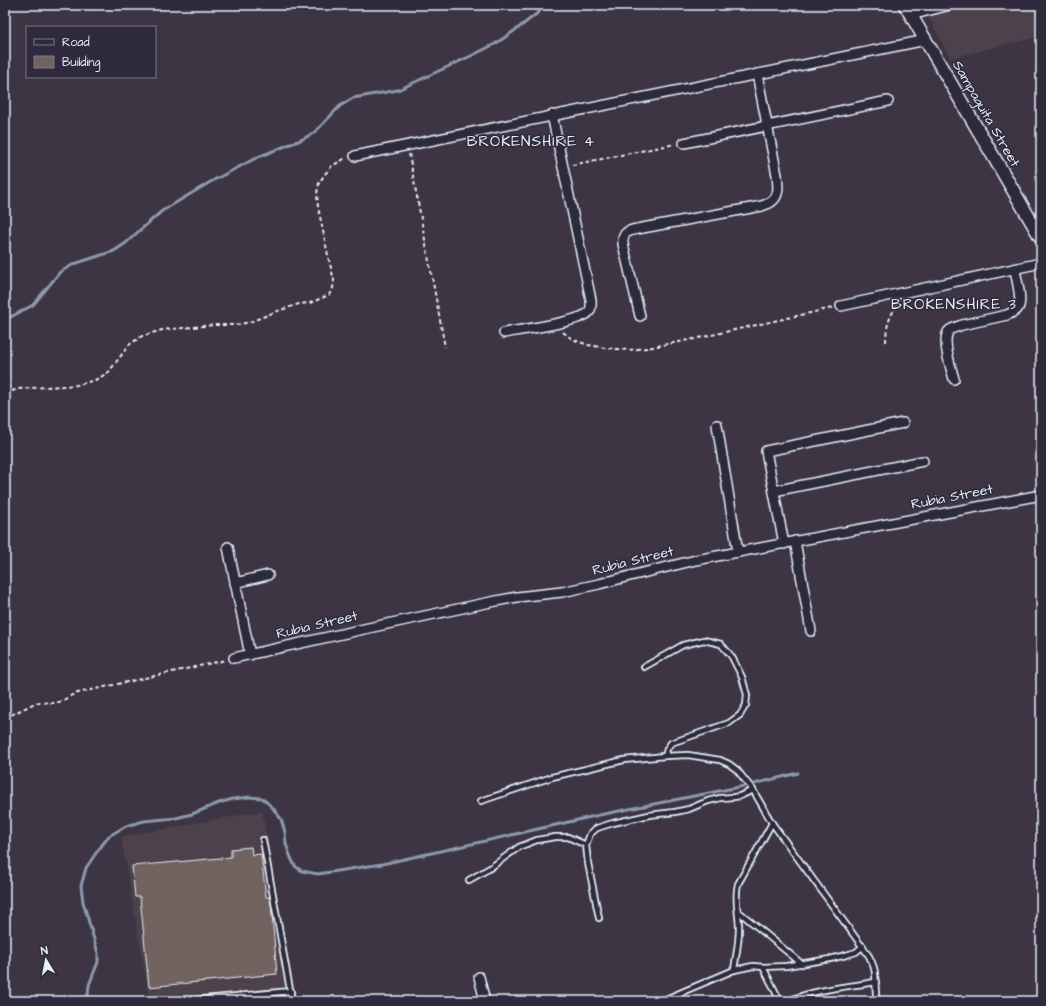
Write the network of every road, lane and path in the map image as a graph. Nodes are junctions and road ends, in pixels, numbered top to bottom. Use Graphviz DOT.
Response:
graph roads {
  1 [pos="950,5"];
  2 [pos="908,10"];
  3 [pos="926,40"];
  4 [pos="757,74"];
  5 [pos="888,101"];
  6 [pos="552,116"];
  7 [pos="767,126"];
  8 [pos="684,143"];
  9 [pos="407,145"];
  10 [pos="355,156"];
  11 [pos="563,167"];
  12 [pos="1041,238"];
  13 [pos="1041,264"];
  14 [pos="1014,269"];
  15 [pos="910,291"];
  16 [pos="841,306"];
  17 [pos="640,316"];
  18 [pos="553,324"];
  19 [pos="504,333"];
  20 [pos="886,342"];
  21 [pos="445,347"];
  22 [pos="954,379"];
  23 [pos="5,393"];
  24 [pos="903,423"];
  25 [pos="717,425"];
  26 [pos="922,461"];
  27 [pos="774,491"];
  28 [pos="1041,494"];
  29 [pos="795,541"];
  30 [pos="784,544"];
  31 [pos="228,547"];
  32 [pos="738,552"];
  33 [pos="268,574"];
  34 [pos="235,583"];
  35 [pos="811,632"];
  36 [pos="250,655"];
  37 [pos="234,658"];
  38 [pos="644,667"];
  39 [pos="5,718"];
  40 [pos="666,756"];
  41 [pos="752,790"];
  42 [pos="481,801"];
  43 [pos="772,823"];
  44 [pos="263,840"];
  45 [pos="586,845"];
  46 [pos="469,880"];
  47 [pos="738,911"];
  48 [pos="600,918"];
  49 [pos="863,946"];
  50 [pos="802,964"];
  51 [pos="763,967"];
  52 [pos="734,970"];
  53 [pos="479,977"];
  54 [pos="876,982"];
  55 [pos="291,991"];
  56 [pos="183,1001"];
  57 [pos="292,1001"];
  58 [pos="485,1001"];
  59 [pos="660,1001"];
  60 [pos="780,1001"];
  61 [pos="788,1001"];
  62 [pos="877,1001"];
  1 -- 2 [label="street"];
  2 -- 3 [label="street, Sampaguita Street"];
  3 -- 4 [label="street"];
  3 -- 12 [label="street, Sampaguita Street"];
  4 -- 6 [label="street"];
  4 -- 7 [label="street"];
  5 -- 7 [label="street"];
  6 -- 9 [label="street"];
  6 -- 11 [label="street"];
  7 -- 8 [label="street"];
  7 -- 17 [label="street"];
  8 -- 11 [label="path"];
  9 -- 10 [label="street"];
  9 -- 21 [label="path"];
  10 -- 23 [label="path"];
  11 -- 18 [label="street"];
  13 -- 14 [label="street"];
  14 -- 15 [label="street"];
  14 -- 22 [label="street"];
  15 -- 16 [label="street"];
  15 -- 20 [label="path"];
  16 -- 18 [label="path"];
  18 -- 19 [label="street"];
  24 -- 27 [label="street"];
  25 -- 32 [label="street"];
  26 -- 27 [label="street"];
  27 -- 30 [label="street"];
  28 -- 29 [label="street, Rubia Street"];
  29 -- 30 [label="street, Rubia Street"];
  29 -- 35 [label="street"];
  30 -- 32 [label="street, Rubia Street"];
  31 -- 34 [label="street"];
  32 -- 36 [label="street, Rubia Street"];
  33 -- 34 [label="street"];
  34 -- 36 [label="street"];
  36 -- 37 [label="street, Rubia Street"];
  37 -- 39 [label="path"];
  38 -- 40 [label="lane"];
  40 -- 41 [label="lane"];
  40 -- 42 [label="lane"];
  41 -- 43 [label="lane"];
  41 -- 45 [label="lane"];
  43 -- 47 [label="lane"];
  43 -- 49 [label="lane"];
  44 -- 55 [label="lane"];
  45 -- 46 [label="lane"];
  45 -- 48 [label="lane"];
  47 -- 50 [label="lane"];
  47 -- 52 [label="lane"];
  49 -- 50 [label="lane"];
  49 -- 54 [label="lane"];
  50 -- 51 [label="lane"];
  51 -- 52 [label="lane"];
  51 -- 60 [label="lane"];
  52 -- 59 [label="lane"];
  53 -- 58 [label="street"];
  54 -- 61 [label="lane"];
  54 -- 62 [label="lane"];
  55 -- 56 [label="lane"];
  55 -- 57 [label="lane"];
}
